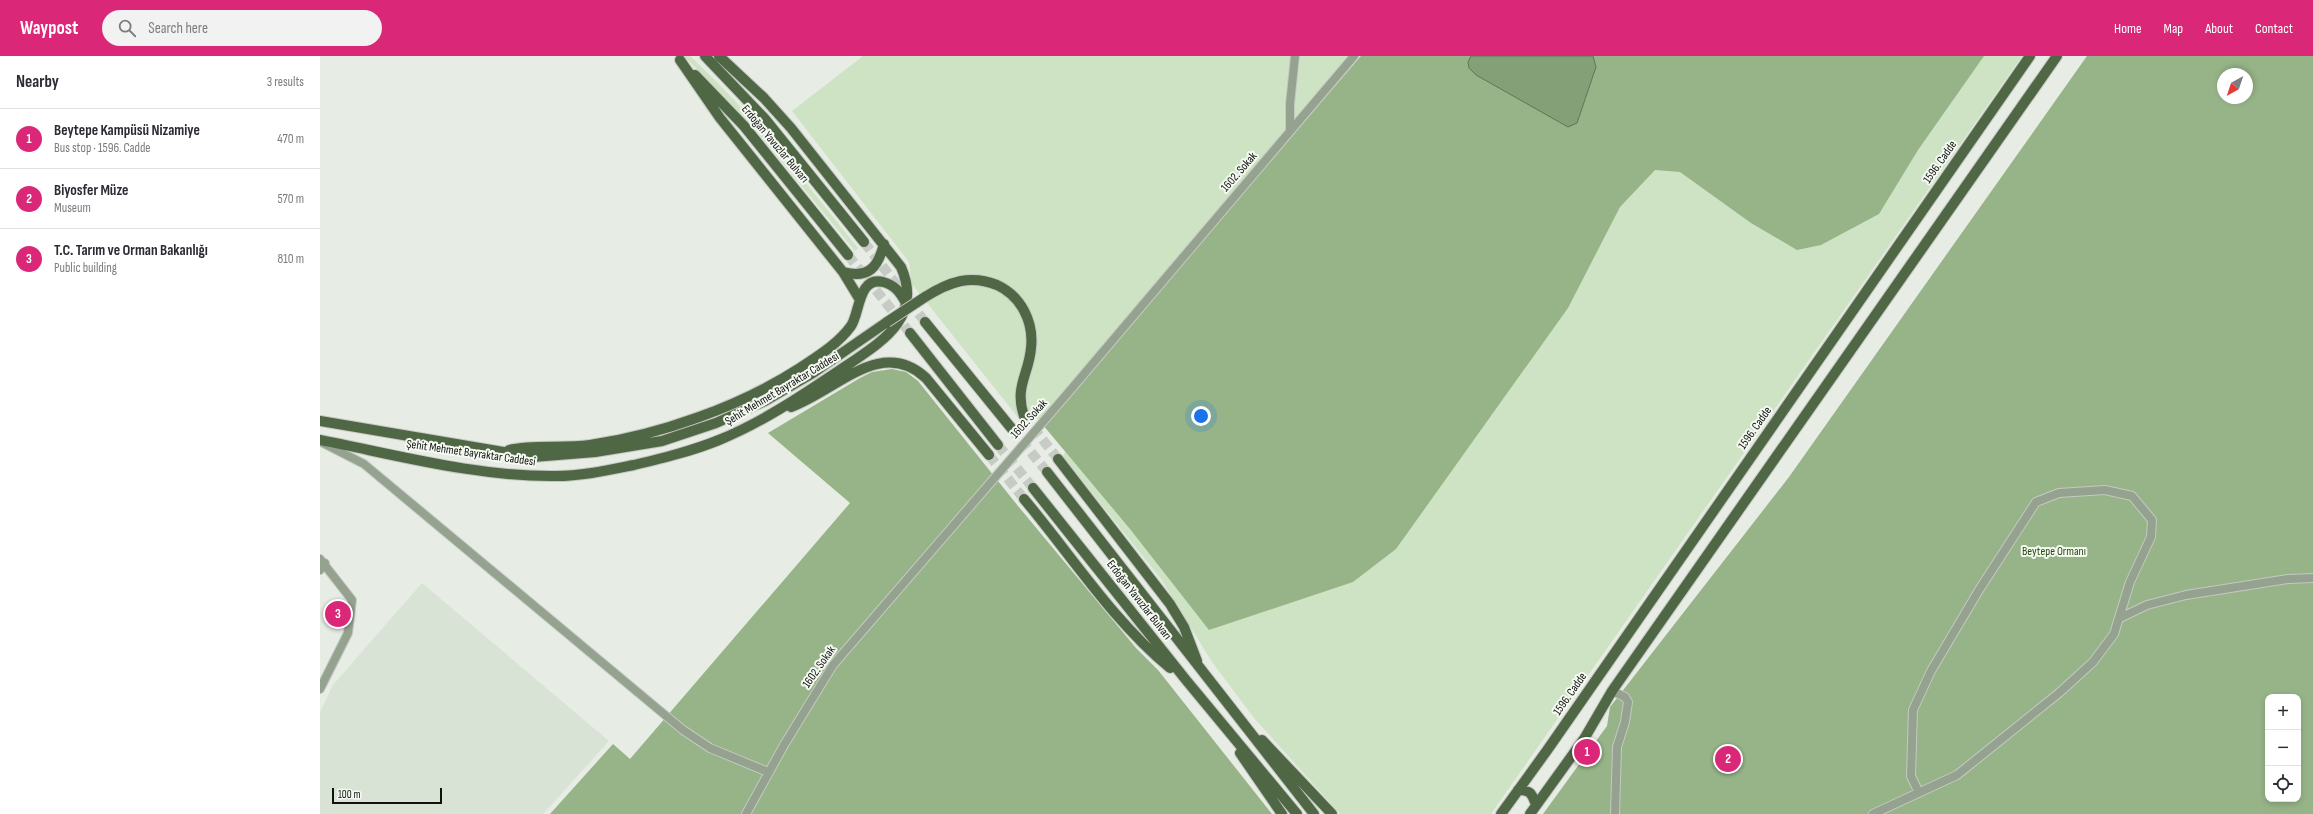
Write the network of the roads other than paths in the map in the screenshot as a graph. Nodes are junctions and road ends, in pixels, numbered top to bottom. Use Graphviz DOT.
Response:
graph roads {
  1 [pos="705,56"];
  2 [pos="719,56"];
  3 [pos="1295,56"];
  4 [pos="1354,56"];
  5 [pos="2030,56"];
  6 [pos="2057,56"];
  7 [pos="677,58"];
  8 [pos="1290,130"];
  9 [pos="864,242"];
  10 [pos="884,244"];
  11 [pos="848,254"];
  12 [pos="843,272"];
  13 [pos="860,300"];
  14 [pos="906,303"];
  15 [pos="925,322"];
  16 [pos="891,326"];
  17 [pos="910,333"];
  18 [pos="768,415"];
  19 [pos="1024,416"];
  20 [pos="320,421"];
  21 [pos="1012,429"];
  22 [pos="320,441"];
  23 [pos="998,445"];
  24 [pos="499,453"];
  25 [pos="989,455"];
  26 [pos="1058,459"];
  27 [pos="1047,472"];
  28 [pos="1034,488"];
  29 [pos="1024,499"];
  30 [pos="322,564"];
  31 [pos="2313,578"];
  32 [pos="2120,618"];
  33 [pos="1200,669"];
  34 [pos="1186,680"];
  35 [pos="320,689"];
  36 [pos="1612,691"];
  37 [pos="1234,712"];
  38 [pos="1225,727"];
  39 [pos="768,772"];
  40 [pos="1518,790"];
  41 [pos="1919,793"];
  42 [pos="1509,802"];
  43 [pos="1536,804"];
  44 [pos="746,814"];
  45 [pos="1282,814"];
  46 [pos="1297,814"];
  47 [pos="1314,814"];
  48 [pos="1332,814"];
  49 [pos="1501,814"];
  50 [pos="1510,814"];
  51 [pos="1530,814"];
  52 [pos="1616,814"];
  53 [pos="1873,814"];
  1 -- 9 [label="main road, Erdoğan Yavuzlar Bulvarı"];
  2 -- 10 [label="main road"];
  3 -- 8 [label="street"];
  4 -- 8 [label="street, 1602. Sokak"];
  5 -- 40 [label="main road, 1596. Cadde"];
  6 -- 36 [label="main road"];
  7 -- 11 [label="main road, Erdoğan Yavuzlar Bulvarı"];
  7 -- 12 [label="main road"];
  8 -- 39 [label="street, 1602. Sokak"];
  10 -- 12 [label="main road"];
  10 -- 14 [label="main road"];
  12 -- 13 [label="main road"];
  13 -- 14 [label="main road"];
  13 -- 24 [label="main road"];
  14 -- 16 [label="main road"];
  15 -- 21 [label="main road"];
  16 -- 18 [label="main road, Şehit Mehmet Bayraktar Caddesi"];
  16 -- 19 [label="main road, bridge"];
  16 -- 24 [label="main road, Şehit Mehmet Bayraktar Caddesi"];
  17 -- 23 [label="main road"];
  18 -- 22 [label="main road, Şehit Mehmet Bayraktar Caddesi"];
  18 -- 25 [label="main road"];
  20 -- 24 [label="main road, Şehit Mehmet Bayraktar Caddesi"];
  22 -- 39 [label="street"];
  26 -- 33 [label="main road"];
  27 -- 33 [label="main road, Erdoğan Yavuzlar Bulvarı"];
  28 -- 34 [label="main road, Erdoğan Yavuzlar Bulvarı"];
  29 -- 34 [label="main road"];
  30 -- 35 [label="street"];
  31 -- 32 [label="street"];
  32 -- 41 [label="street"];
  32 -- 41 [label="street"];
  33 -- 37 [label="main road, Erdoğan Yavuzlar Bulvarı"];
  34 -- 38 [label="main road, Erdoğan Yavuzlar Bulvarı"];
  36 -- 43 [label="main road"];
  36 -- 52 [label="street"];
  37 -- 47 [label="main road, Erdoğan Yavuzlar Bulvarı"];
  37 -- 48 [label="main road, Erdoğan Yavuzlar Bulvarı"];
  38 -- 45 [label="main road, Erdoğan Yavuzlar Bulvarı"];
  38 -- 46 [label="main road, Erdoğan Yavuzlar Bulvarı"];
  39 -- 44 [label="street, 1602. Sokak"];
  40 -- 42 [label="main road, 1596. Cadde"];
  40 -- 43 [label="main road"];
  41 -- 53 [label="street"];
  42 -- 49 [label="main road, 1596. Cadde"];
  42 -- 50 [label="main road"];
  43 -- 51 [label="main road"];
}
